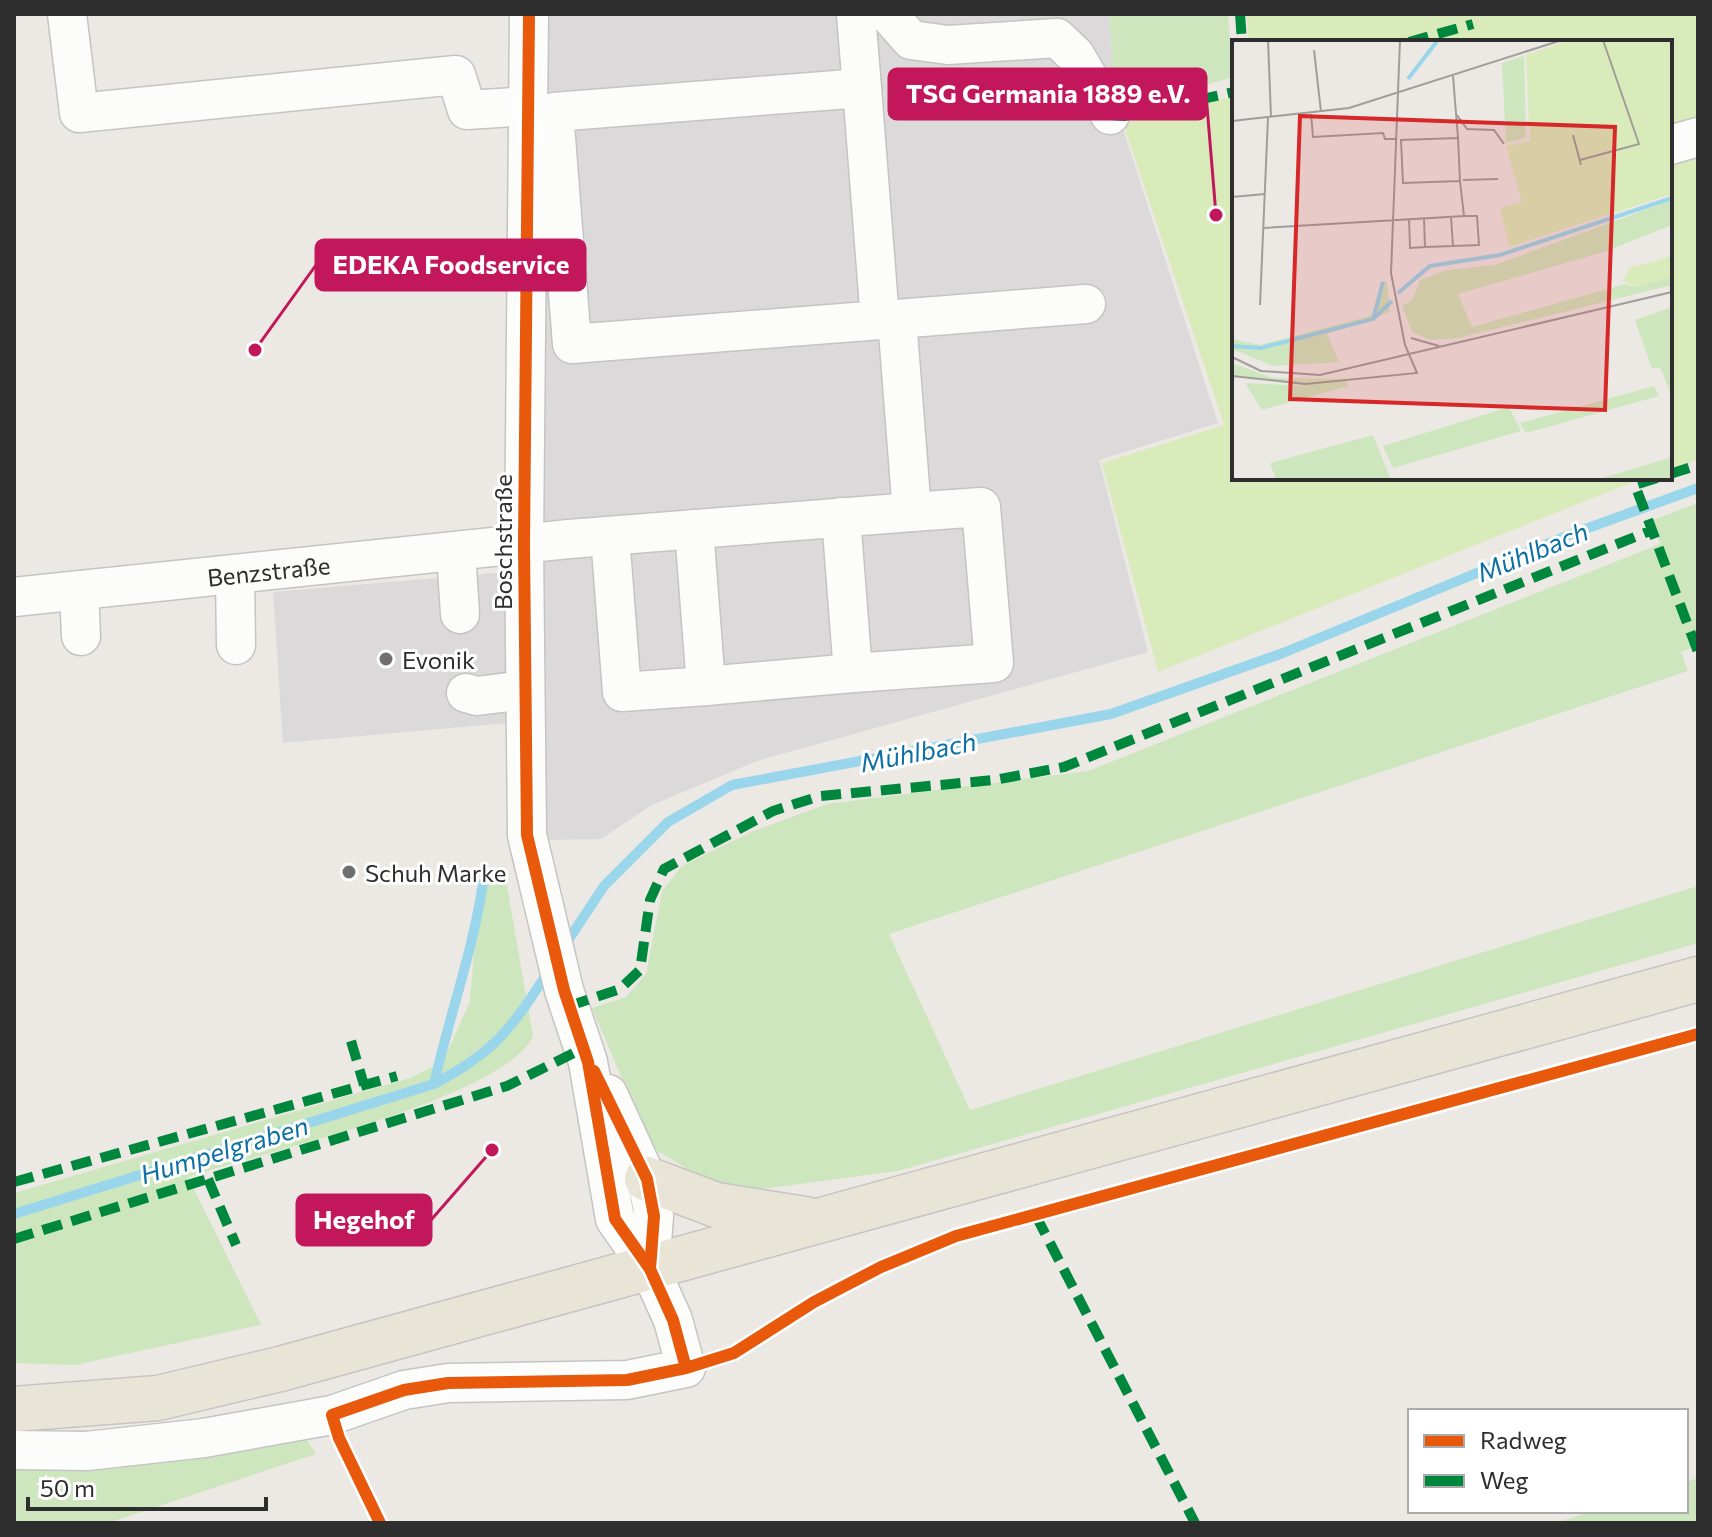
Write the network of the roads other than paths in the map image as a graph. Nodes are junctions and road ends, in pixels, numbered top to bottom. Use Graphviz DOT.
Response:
graph roads {
  1 [pos="67,14"];
  2 [pos="529,14"];
  3 [pos="867,16"];
  4 [pos="862,88"];
  5 [pos="528,106"];
  6 [pos="1110,115"];
  7 [pos="1698,137"];
  8 [pos="1672,144"];
  9 [pos="1086,304"];
  10 [pos="888,319"];
  11 [pos="912,512"];
  12 [pos="841,517"];
  13 [pos="694,529"];
  14 [pos="610,536"];
  15 [pos="524,545"];
  16 [pos="456,552"];
  17 [pos="235,575"];
  18 [pos="79,591"];
  19 [pos="14,597"];
  20 [pos="460,614"];
  21 [pos="81,636"];
  22 [pos="236,645"];
  23 [pos="853,673"];
  24 [pos="706,686"];
  25 [pos="524,690"];
  26 [pos="466,693"];
  27 [pos="1698,979"];
  28 [pos="588,1062"];
  29 [pos="647,1179"];
  30 [pos="815,1220"];
  31 [pos="650,1269"];
  32 [pos="14,1409"];
  33 [pos="14,1450"];
  1 -- 5 [label="street"];
  2 -- 5 [label="street, Boschstraße"];
  3 -- 4 [label="street"];
  3 -- 6 [label="street"];
  4 -- 10 [label="street"];
  4 -- 10 [label="street"];
  5 -- 15 [label="street, Boschstraße"];
  7 -- 8 [label="street"];
  9 -- 10 [label="street"];
  10 -- 11 [label="street"];
  11 -- 12 [label="street, Benzstraße"];
  11 -- 23 [label="street, Benzstraße"];
  12 -- 13 [label="street, Benzstraße"];
  12 -- 23 [label="street"];
  13 -- 14 [label="street, Benzstraße"];
  13 -- 24 [label="street"];
  14 -- 15 [label="street, Benzstraße"];
  14 -- 24 [label="street"];
  15 -- 16 [label="street, Benzstraße"];
  15 -- 25 [label="street, Boschstraße"];
  16 -- 17 [label="street, Benzstraße"];
  16 -- 20 [label="street"];
  17 -- 18 [label="street, Benzstraße"];
  17 -- 22 [label="street"];
  18 -- 19 [label="street, Benzstraße"];
  18 -- 21 [label="street"];
  23 -- 24 [label="street"];
  25 -- 26 [label="street"];
  25 -- 28 [label="street, Boschstraße"];
  27 -- 30 [label="main road"];
  28 -- 29 [label="street, Boschstraße"];
  28 -- 31 [label="street, Boschstraße"];
  29 -- 30 [label="main road"];
  29 -- 31 [label="street, Boschstraße"];
  30 -- 31 [label="main road"];
  31 -- 32 [label="main road"];
  31 -- 33 [label="street"];
}
